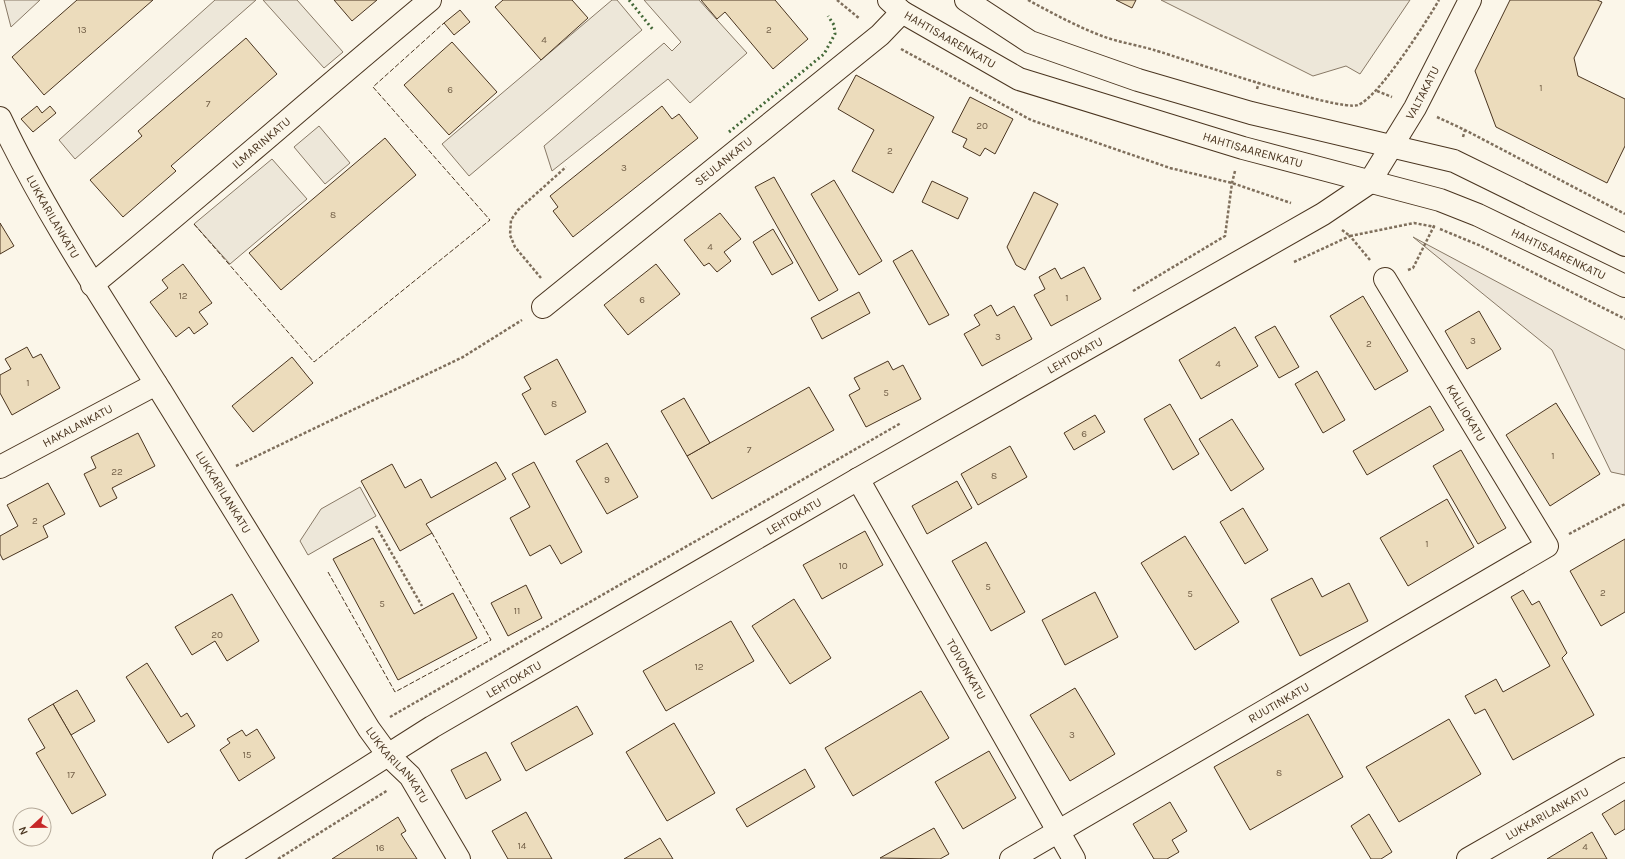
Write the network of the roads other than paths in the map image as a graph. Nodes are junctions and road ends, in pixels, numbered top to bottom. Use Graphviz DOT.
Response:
graph roads {
  1 [pos="430,0"];
  2 [pos="966,0"];
  3 [pos="1470,0"];
  4 [pos="895,6"];
  5 [pos="0,118"];
  6 [pos="1392,145"];
  7 [pos="1369,183"];
  8 [pos="1625,245"];
  9 [pos="1385,279"];
  10 [pos="92,285"];
  11 [pos="1625,286"];
  12 [pos="550,302"];
  13 [pos="156,384"];
  14 [pos="0,467"];
  15 [pos="858,479"];
  16 [pos="1547,546"];
  17 [pos="388,755"];
  18 [pos="1625,769"];
  19 [pos="1058,831"];
  20 [pos="224,859"];
  21 [pos="459,859"];
  22 [pos="1011,859"];
  23 [pos="1074,859"];
  24 [pos="1468,859"];
  1 -- 10 [label="street, ILMARINKATU"];
  2 -- 6 [label="street"];
  3 -- 6 [label="street, VALTAKATU"];
  4 -- 7 [label="street, HAHTISAARENKATU"];
  4 -- 12 [label="street, SEULANKATU"];
  5 -- 10 [label="street, LUKKARILANKATU"];
  6 -- 7 [label="street, VALTAKATU"];
  6 -- 8 [label="street"];
  7 -- 11 [label="street, HAHTISAARENKATU"];
  7 -- 15 [label="street, LEHTOKATU"];
  9 -- 16 [label="street, KALLIOKATU"];
  10 -- 13 [label="street, LUKKARILANKATU"];
  13 -- 14 [label="street, HAKALANKATU"];
  13 -- 17 [label="street, LUKKARILANKATU"];
  15 -- 17 [label="street, LEHTOKATU"];
  15 -- 19 [label="street, TOIVONKATU"];
  16 -- 19 [label="street, RUUTINKATU"];
  17 -- 20 [label="street, LEHTOKATU"];
  17 -- 21 [label="street, LUKKARILANKATU"];
  18 -- 24 [label="street, LUKKARILANKATU"];
  19 -- 22 [label="street, RUUTINKATU"];
  19 -- 23 [label="street, TOIVONKATU"];
}
